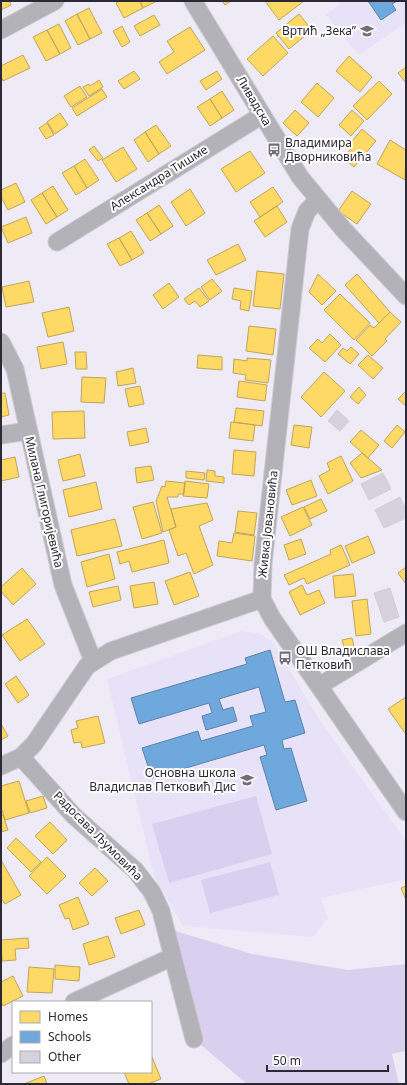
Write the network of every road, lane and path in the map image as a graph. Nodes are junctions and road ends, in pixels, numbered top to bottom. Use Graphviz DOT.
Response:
graph roads {
  1 [pos="55,1"];
  2 [pos="193,1"];
  3 [pos="1,30"];
  4 [pos="262,115"];
  5 [pos="318,200"];
  6 [pos="57,242"];
  7 [pos="406,296"];
  8 [pos="1,342"];
  9 [pos="28,431"];
  10 [pos="1,435"];
  11 [pos="262,599"];
  12 [pos="406,633"];
  13 [pos="93,661"];
  14 [pos="319,686"];
  15 [pos="21,757"];
  16 [pos="1,766"];
  17 [pos="406,812"];
  18 [pos="172,957"];
  19 [pos="76,1001"];
  20 [pos="194,1039"];
  21 [pos="12,1046"];
  22 [pos="1,1054"];
  1 -- 3 [label="street"];
  2 -- 4 [label="street, Ливадска"];
  4 -- 5 [label="street, Ливадска"];
  4 -- 6 [label="street, Александра Тишме"];
  5 -- 7 [label="street, Ливадска"];
  5 -- 11 [label="street, Живка Јовановића"];
  8 -- 9 [label="street, Милана Глигоријевића"];
  9 -- 10 [label="street"];
  9 -- 13 [label="street, Милана Глигоријевића"];
  11 -- 13 [label="street"];
  11 -- 14 [label="street, Живка Јовановића"];
  12 -- 14 [label="street"];
  13 -- 15 [label="street"];
  14 -- 17 [label="street, Живка Јовановића"];
  15 -- 16 [label="street"];
  15 -- 18 [label="street, Радосава Љумовића"];
  18 -- 19 [label="street"];
  18 -- 20 [label="street, Радосава Љумовића"];
  21 -- 22 [label="street"];
}
